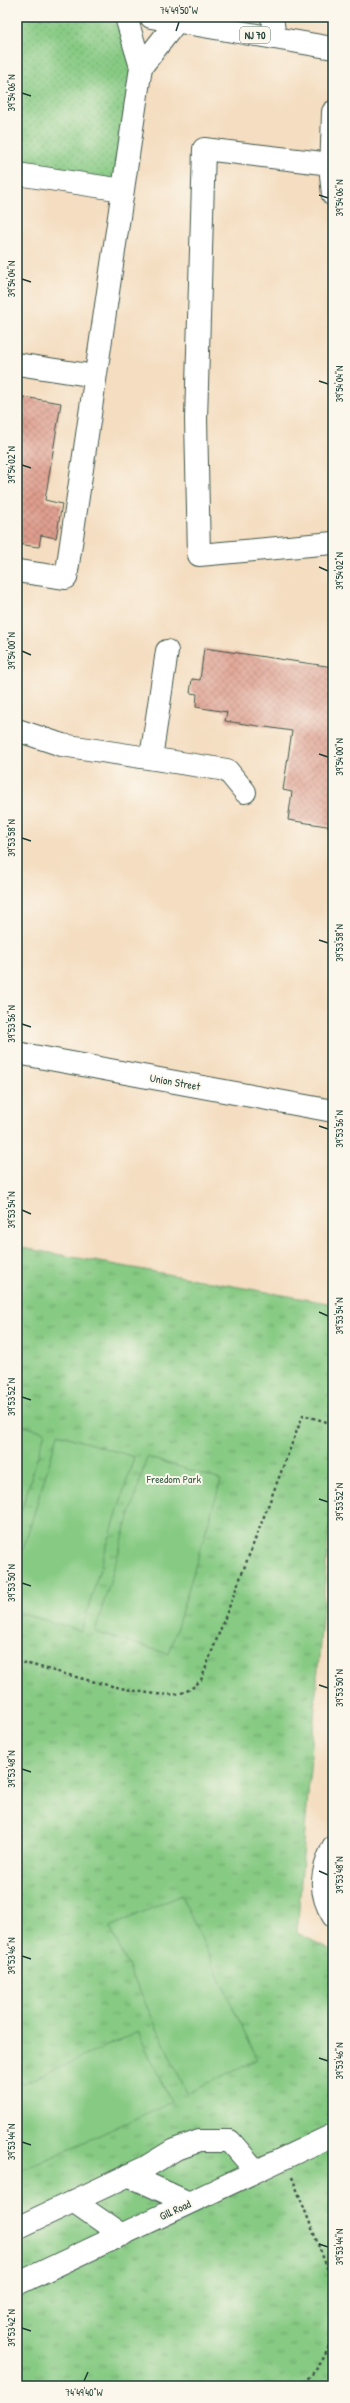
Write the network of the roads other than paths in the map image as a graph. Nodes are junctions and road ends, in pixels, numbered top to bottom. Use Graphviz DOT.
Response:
graph roads {
  1 [pos="126,17"];
  2 [pos="151,17"];
  3 [pos="272,17"];
  4 [pos="177,21"];
  5 [pos="275,38"];
  6 [pos="333,48"];
  7 [pos="141,68"];
  8 [pos="333,112"];
  9 [pos="331,164"];
  10 [pos="17,174"];
  11 [pos="123,190"];
  12 [pos="333,195"];
  13 [pos="17,364"];
  14 [pos="95,376"];
  15 [pos="333,543"];
  16 [pos="17,571"];
  17 [pos="166,651"];
  18 [pos="17,730"];
  19 [pos="151,758"];
  20 [pos="245,792"];
  21 [pos="17,1053"];
  22 [pos="333,1111"];
  23 [pos="333,1847"];
  24 [pos="333,1916"];
  25 [pos="333,2135"];
  26 [pos="256,2171"];
  27 [pos="128,2175"];
  28 [pos="73,2201"];
  29 [pos="189,2203"];
  30 [pos="17,2228"];
  31 [pos="122,2235"];
  32 [pos="17,2284"];
  1 -- 7 [label="main road"];
  2 -- 4 [label="main road, NJ 70"];
  3 -- 5 [label="main road"];
  4 -- 5 [label="main road, NJ 70"];
  4 -- 7 [label="main road"];
  5 -- 6 [label="main road, NJ 70"];
  7 -- 11 [label="main road"];
  8 -- 9 [label="main road"];
  9 -- 12 [label="main road"];
  9 -- 15 [label="main road"];
  10 -- 11 [label="main road"];
  11 -- 14 [label="main road"];
  13 -- 14 [label="main road"];
  14 -- 16 [label="main road"];
  17 -- 19 [label="main road"];
  18 -- 19 [label="main road"];
  19 -- 20 [label="main road"];
  21 -- 22 [label="main road, Union Street"];
  23 -- 24 [label="main road"];
  25 -- 26 [label="main road, Gill Road"];
  26 -- 27 [label="main road"];
  26 -- 29 [label="main road, Gill Road"];
  27 -- 28 [label="main road"];
  27 -- 29 [label="main road"];
  28 -- 30 [label="main road"];
  28 -- 31 [label="main road"];
  29 -- 31 [label="main road, Gill Road"];
  31 -- 32 [label="main road, Gill Road"];
}
